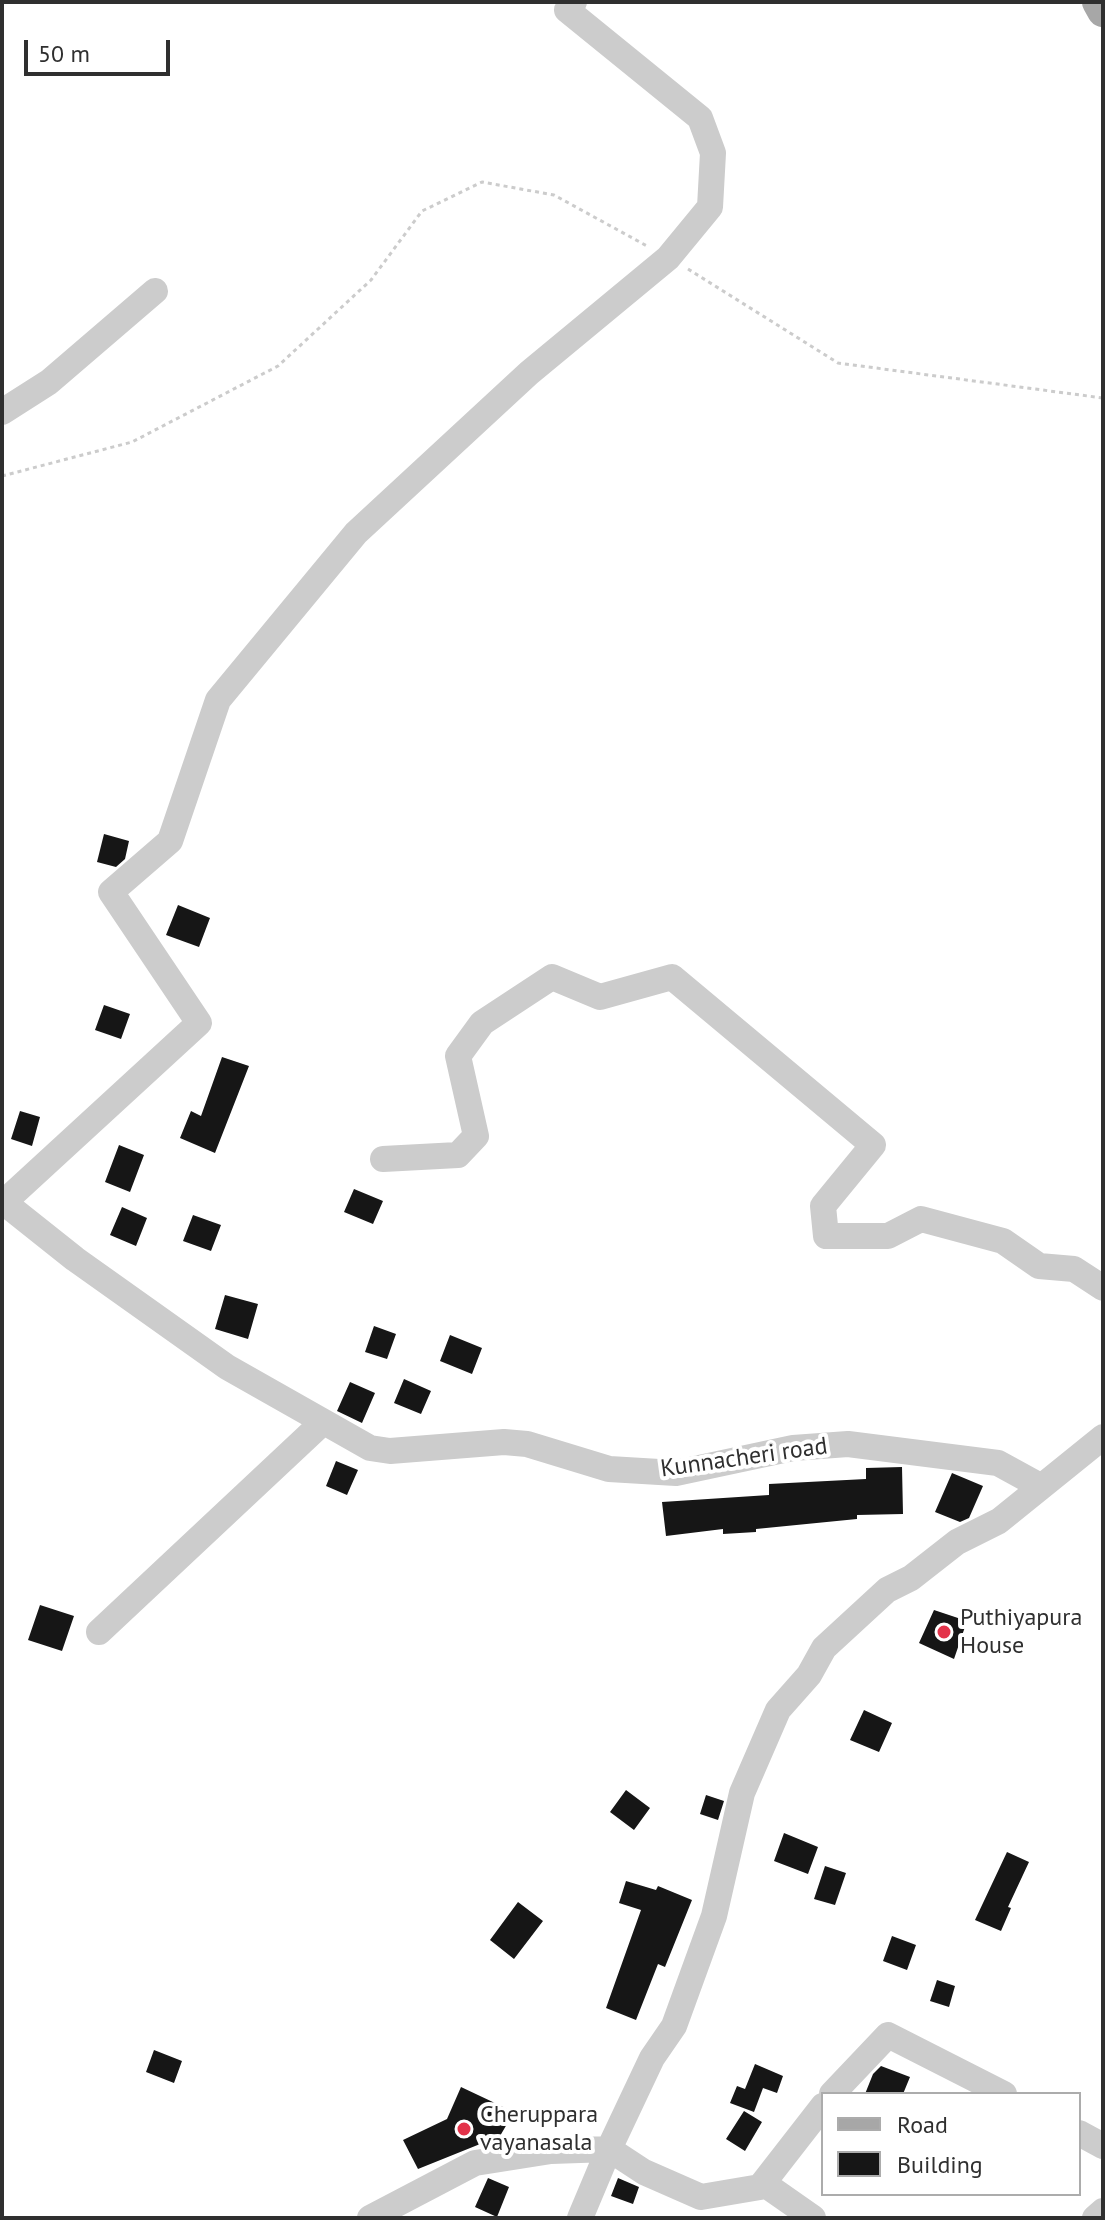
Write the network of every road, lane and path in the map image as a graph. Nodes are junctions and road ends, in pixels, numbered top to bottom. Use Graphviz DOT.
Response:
graph roads {
  1 [pos="574,2"];
  2 [pos="1098,2"];
  3 [pos="1103,11"];
  4 [pos="668,258"];
  5 [pos="155,291"];
  6 [pos="1103,398"];
  7 [pos="2,412"];
  8 [pos="2,476"];
  9 [pos="383,1159"];
  10 [pos="3,1203"];
  11 [pos="1103,1288"];
  12 [pos="322,1423"];
  13 [pos="1103,1437"];
  14 [pos="1040,1486"];
  15 [pos="99,1632"];
  16 [pos="834,2092"];
  17 [pos="1000,2092"];
  18 [pos="821,2109"];
  19 [pos="1081,2134"];
  20 [pos="1103,2146"];
  21 [pos="609,2149"];
  22 [pos="763,2183"];
  23 [pos="1103,2211"];
  24 [pos="370,2218"];
  25 [pos="580,2218"];
  26 [pos="813,2218"];
  27 [pos="1095,2218"];
  1 -- 4 [label="street"];
  2 -- 3 [label="main road"];
  4 -- 6 [label="path"];
  4 -- 8 [label="path"];
  4 -- 10 [label="street"];
  5 -- 7 [label="street"];
  9 -- 11 [label="street"];
  10 -- 12 [label="street, Kunnacheri road"];
  12 -- 14 [label="street, Kunnacheri road"];
  12 -- 15 [label="street"];
  13 -- 14 [label="street"];
  14 -- 21 [label="street"];
  16 -- 17 [label="street"];
  18 -- 22 [label="street"];
  19 -- 20 [label="street"];
  21 -- 22 [label="street"];
  21 -- 24 [label="street"];
  21 -- 25 [label="street"];
  22 -- 26 [label="street"];
  23 -- 27 [label="street"];
}
